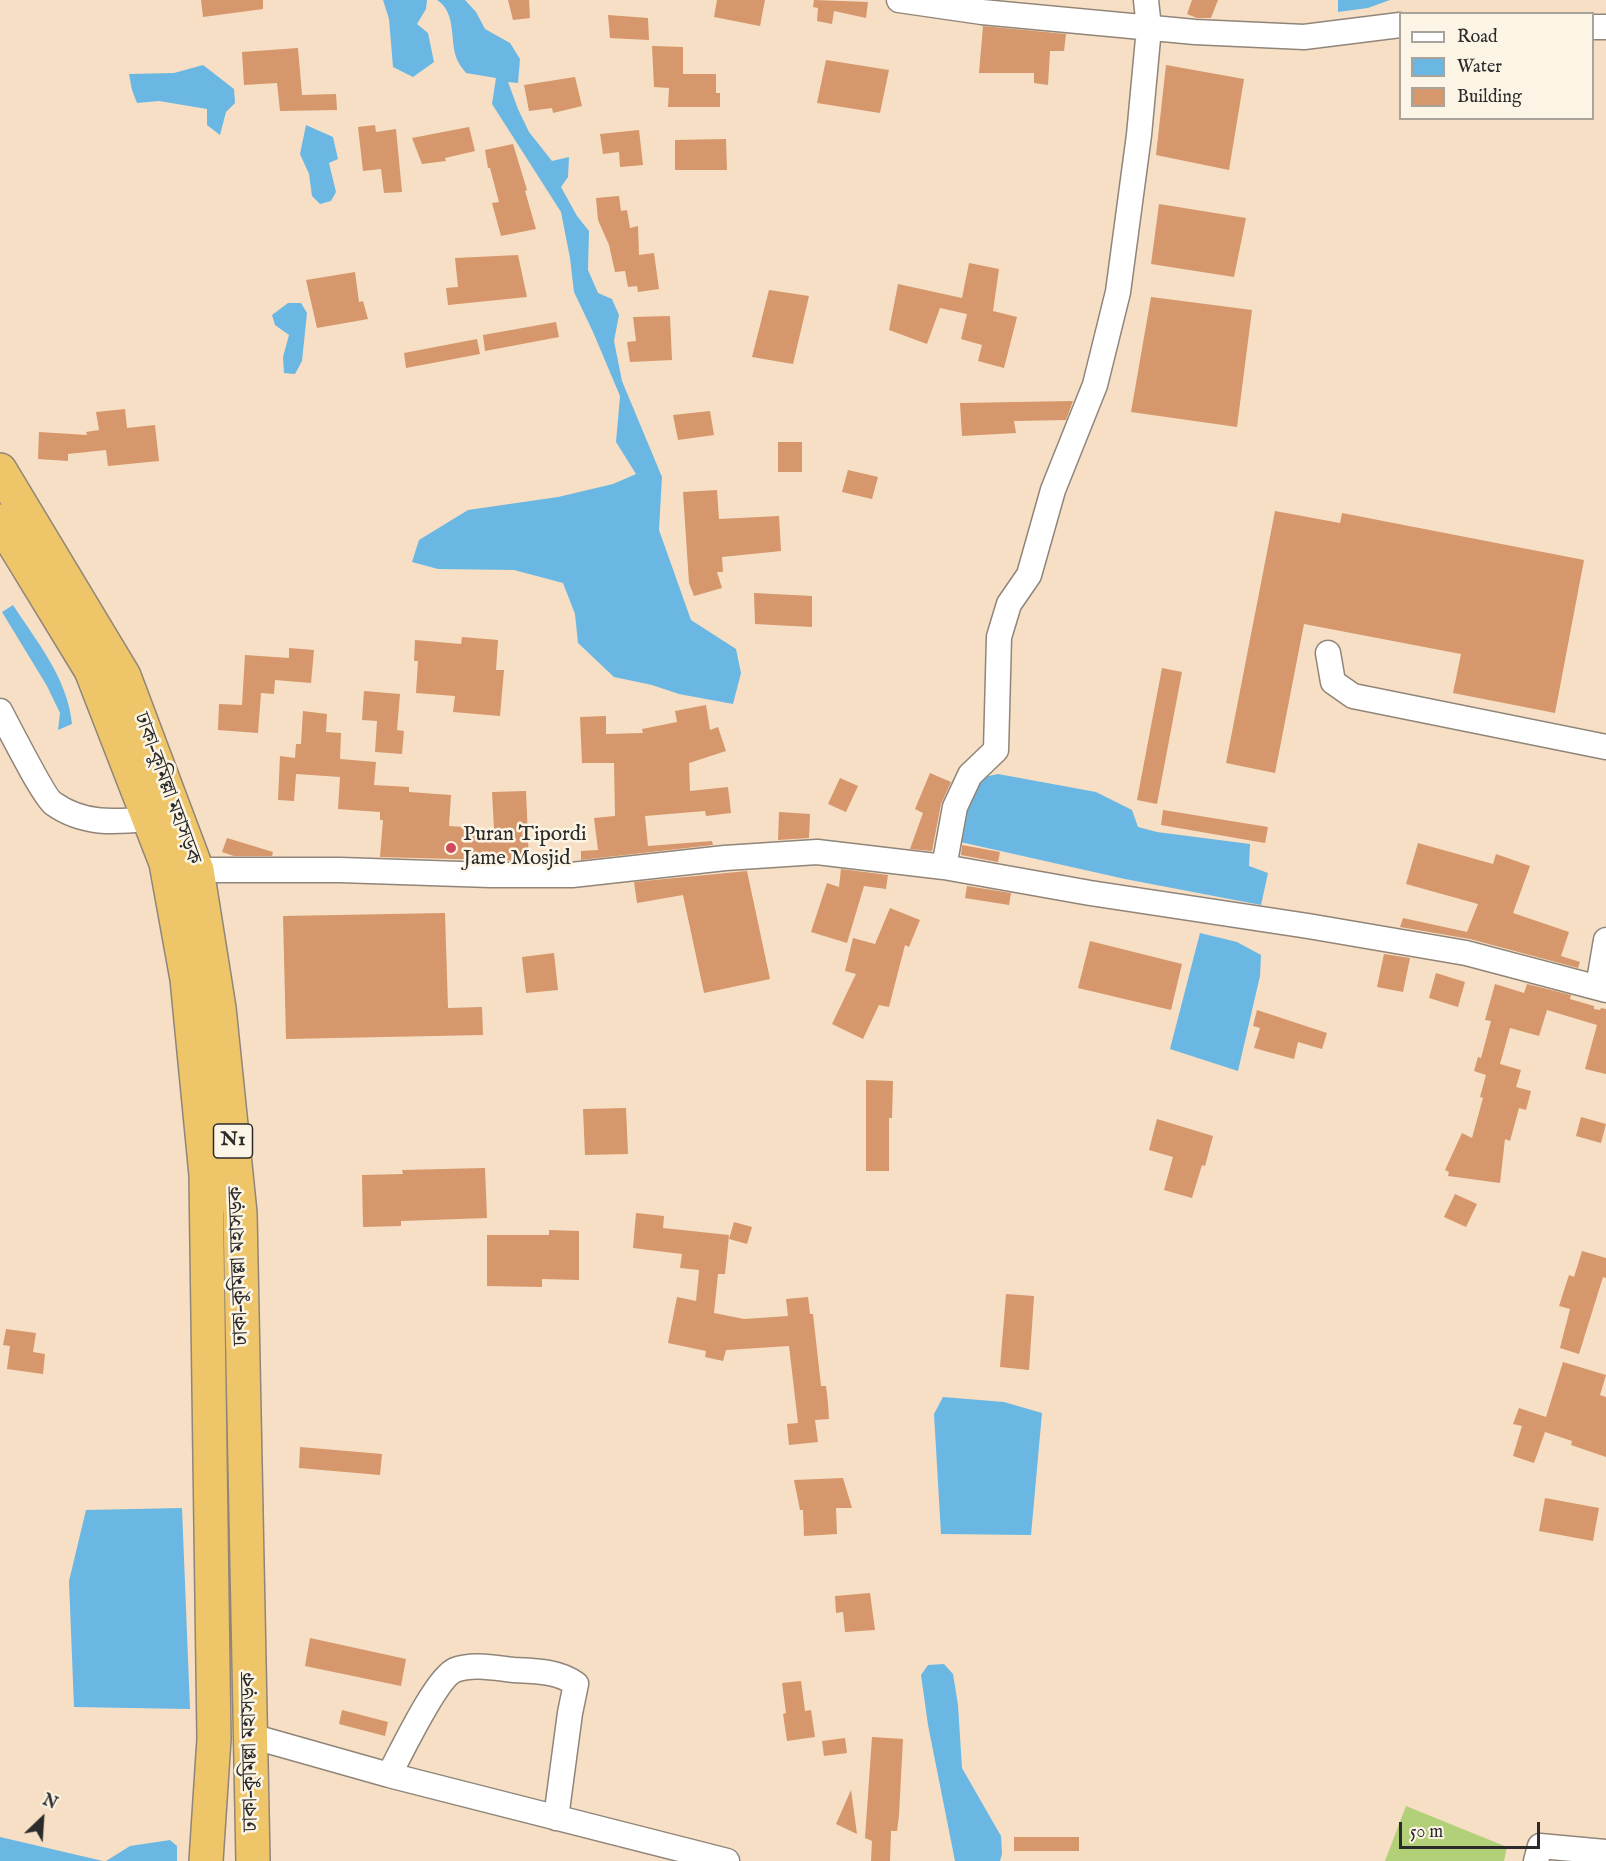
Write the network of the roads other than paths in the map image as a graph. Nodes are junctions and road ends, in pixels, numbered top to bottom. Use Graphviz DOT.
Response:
graph roads {
  1 [pos="899,0"];
  2 [pos="1146,0"];
  3 [pos="1399,25"];
  4 [pos="1149,28"];
  5 [pos="0,470"];
  6 [pos="0,520"];
  7 [pos="1328,653"];
  8 [pos="0,711"];
  9 [pos="1606,747"];
  10 [pos="149,819"];
  11 [pos="185,862"];
  12 [pos="944,867"];
  13 [pos="1606,940"];
  14 [pos="1602,988"];
  15 [pos="251,1736"];
  16 [pos="389,1775"];
  17 [pos="556,1818"];
  18 [pos="1606,1852"];
  19 [pos="206,1861"];
  20 [pos="253,1861"];
  21 [pos="727,1861"];
  22 [pos="1536,1861"];
  1 -- 4 [label="street"];
  2 -- 4 [label="street"];
  3 -- 4 [label="street"];
  4 -- 12 [label="street"];
  5 -- 11 [label="highway, ঢাকা–কুমিল্লা মহাসড়ক / N1"];
  6 -- 10 [label="highway, ঢাকা–কুমিল্লা মহাসড়ক / N1"];
  7 -- 9 [label="street"];
  8 -- 10 [label="street"];
  10 -- 11 [label="highway, ঢাকা–কুমিল্লা মহাসড়ক / N1"];
  11 -- 12 [label="street"];
  11 -- 15 [label="highway, ঢাকা–কুমিল্লা মহাসড়ক / N1"];
  11 -- 19 [label="highway, ঢাকা–কুমিল্লা মহাসড়ক / N1"];
  12 -- 14 [label="street"];
  13 -- 14 [label="street"];
  15 -- 16 [label="street"];
  15 -- 20 [label="highway, ঢাকা–কুমিল্লা মহাসড়ক / N1"];
  16 -- 17 [label="street"];
  16 -- 17 [label="street"];
  17 -- 21 [label="street"];
  18 -- 22 [label="street"];
}
